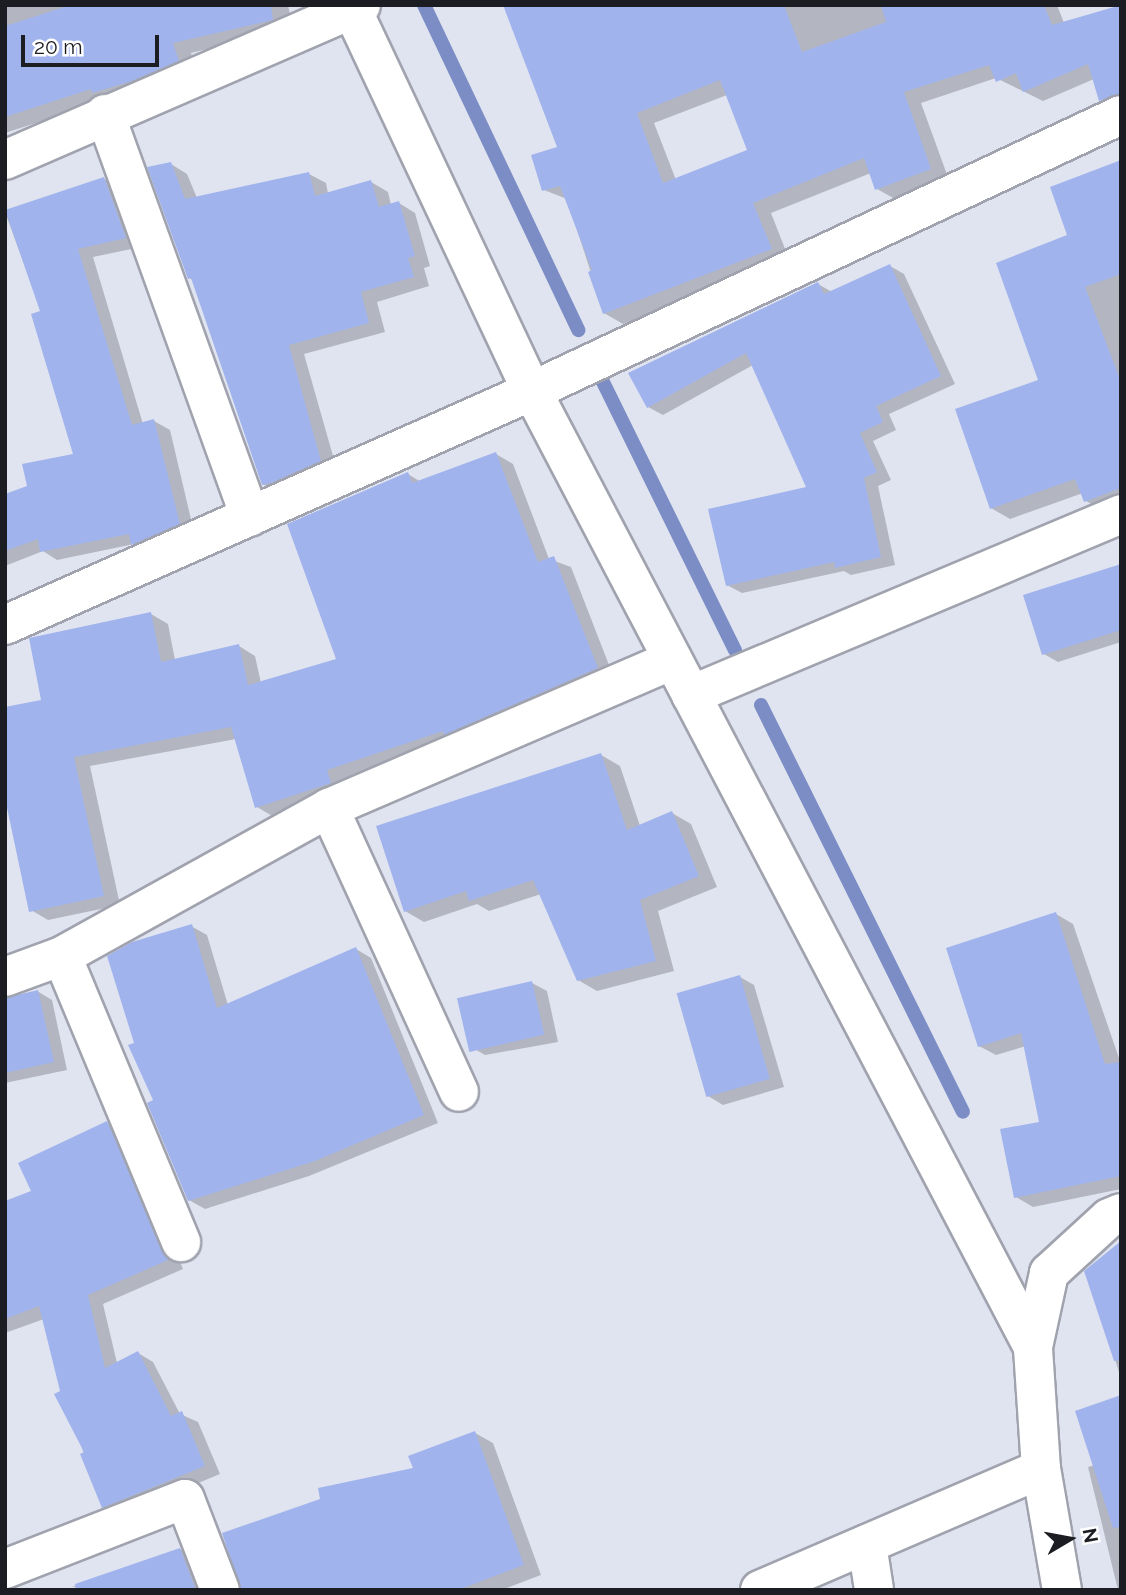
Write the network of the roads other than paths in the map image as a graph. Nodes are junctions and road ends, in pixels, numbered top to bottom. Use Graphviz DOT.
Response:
graph roads {
  1 [pos="354,7"];
  2 [pos="105,114"];
  3 [pos="1121,115"];
  4 [pos="5,160"];
  5 [pos="532,391"];
  6 [pos="1121,514"];
  7 [pos="250,517"];
  8 [pos="5,625"];
  9 [pos="673,660"];
  10 [pos="691,695"];
  11 [pos="329,808"];
  12 [pos="62,956"];
  13 [pos="5,977"];
  14 [pos="458,1093"];
  15 [pos="1121,1213"];
  16 [pos="181,1242"];
  17 [pos="1033,1347"];
  18 [pos="1041,1468"];
  19 [pos="867,1544"];
  20 [pos="5,1569"];
  21 [pos="220,1590"];
  22 [pos="761,1590"];
  23 [pos="874,1590"];
  24 [pos="1062,1590"];
  1 -- 2 [label="street"];
  1 -- 5 [label="street"];
  2 -- 4 [label="street"];
  2 -- 7 [label="street"];
  3 -- 5 [label="street"];
  5 -- 7 [label="street"];
  5 -- 9 [label="street"];
  6 -- 10 [label="street"];
  7 -- 8 [label="street"];
  9 -- 10 [label="street"];
  9 -- 11 [label="street"];
  10 -- 17 [label="street"];
  11 -- 12 [label="street"];
  11 -- 14 [label="street"];
  12 -- 13 [label="street"];
  12 -- 16 [label="street"];
  15 -- 17 [label="street"];
  17 -- 18 [label="street"];
  18 -- 19 [label="street"];
  18 -- 24 [label="street"];
  19 -- 22 [label="street"];
  19 -- 23 [label="street"];
  20 -- 21 [label="street"];
}
